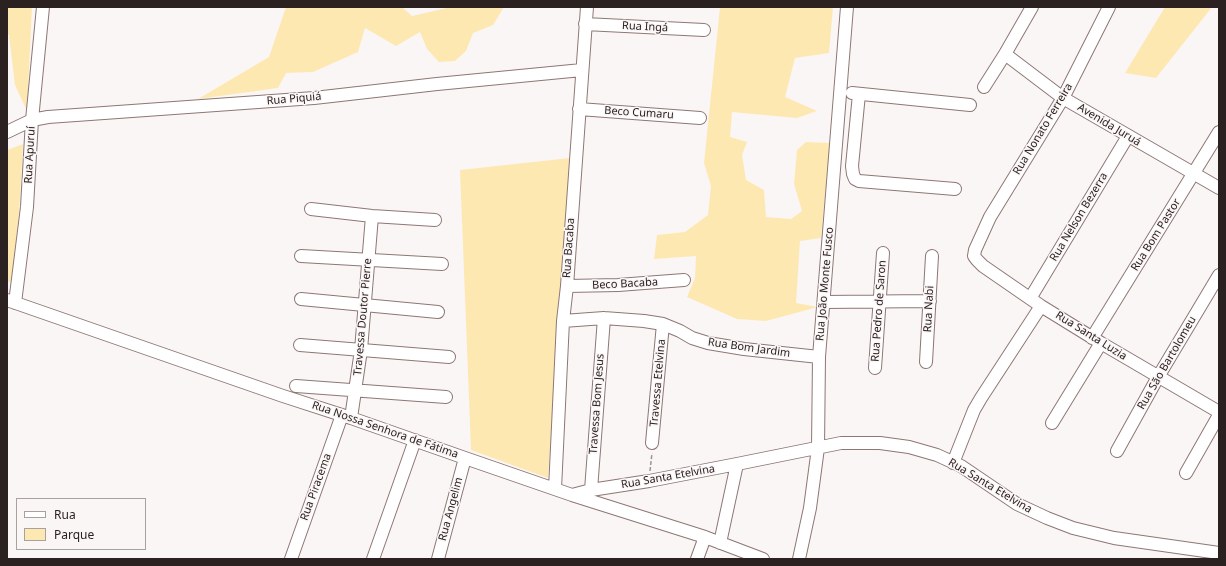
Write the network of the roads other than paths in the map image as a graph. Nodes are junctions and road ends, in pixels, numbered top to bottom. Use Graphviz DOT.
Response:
graph roads {
  1 [pos="43,7"];
  2 [pos="586,7"];
  3 [pos="847,7"];
  4 [pos="1032,7"];
  5 [pos="1109,7"];
  6 [pos="585,24"];
  7 [pos="704,30"];
  8 [pos="1005,54"];
  9 [pos="582,70"];
  10 [pos="984,87"];
  11 [pos="841,92"];
  12 [pos="859,94"];
  13 [pos="1063,98"];
  14 [pos="970,105"];
  15 [pos="579,109"];
  16 [pos="700,118"];
  17 [pos="32,120"];
  18 [pos="7,132"];
  19 [pos="1219,132"];
  20 [pos="1128,136"];
  21 [pos="1194,174"];
  22 [pos="1219,188"];
  23 [pos="955,189"];
  24 [pos="311,209"];
  25 [pos="372,216"];
  26 [pos="435,220"];
  27 [pos="975,250"];
  28 [pos="883,253"];
  29 [pos="301,256"];
  30 [pos="932,256"];
  31 [pos="368,260"];
  32 [pos="442,264"];
  33 [pos="1219,275"];
  34 [pos="684,280"];
  35 [pos="567,286"];
  36 [pos="1031,297"];
  37 [pos="301,299"];
  38 [pos="11,301"];
  39 [pos="930,301"];
  40 [pos="824,302"];
  41 [pos="879,303"];
  42 [pos="364,305"];
  43 [pos="1041,306"];
  44 [pos="438,312"];
  45 [pos="604,318"];
  46 [pos="563,321"];
  47 [pos="663,324"];
  48 [pos="1097,340"];
  49 [pos="300,346"];
  50 [pos="361,350"];
  51 [pos="448,357"];
  52 [pos="819,357"];
  53 [pos="926,362"];
  54 [pos="875,368"];
  55 [pos="1158,377"];
  56 [pos="296,386"];
  57 [pos="356,391"];
  58 [pos="446,397"];
  59 [pos="1219,412"];
  60 [pos="1219,415"];
  61 [pos="347,416"];
  62 [pos="1052,423"];
  63 [pos="415,440"];
  64 [pos="652,443"];
  65 [pos="818,448"];
  66 [pos="1117,451"];
  67 [pos="465,458"];
  68 [pos="953,463"];
  69 [pos="737,464"];
  70 [pos="1186,473"];
  71 [pos="555,489"];
  72 [pos="591,490"];
  73 [pos="572,495"];
  74 [pos="705,537"];
  75 [pos="720,543"];
  76 [pos="1219,553"];
  77 [pos="291,559"];
  78 [pos="373,559"];
  79 [pos="438,559"];
  80 [pos="697,559"];
  81 [pos="764,559"];
  82 [pos="799,559"];
  1 -- 17 [label="street, Rua Apuruí"];
  2 -- 6 [label="street, Rua Bacaba"];
  3 -- 11 [label="street, Rua João Monte Fusco"];
  4 -- 8 [label="street"];
  5 -- 13 [label="street, Rua Nonato Ferreira"];
  6 -- 7 [label="street, Rua Ingá"];
  6 -- 9 [label="street, Rua Bacaba"];
  8 -- 10 [label="street"];
  8 -- 13 [label="street, Avenida Juruá"];
  9 -- 15 [label="street, Rua Bacaba"];
  9 -- 17 [label="street, Rua Piquiá"];
  11 -- 12 [label="street"];
  11 -- 40 [label="street, Rua João Monte Fusco"];
  12 -- 14 [label="street"];
  12 -- 23 [label="street"];
  13 -- 20 [label="street, Avenida Juruá"];
  13 -- 27 [label="street, Rua Nonato Ferreira"];
  15 -- 16 [label="street, Beco Cumaru"];
  15 -- 35 [label="street, Rua Bacaba"];
  17 -- 18 [label="street, Rua Piquiá"];
  17 -- 38 [label="street, Rua Apuruí"];
  19 -- 21 [label="street, Rua Bom Pastor"];
  20 -- 21 [label="street, Avenida Juruá"];
  20 -- 36 [label="street, Rua Nelson Bezerra"];
  21 -- 22 [label="street, Avenida Juruá"];
  21 -- 48 [label="street, Rua Bom Pastor"];
  24 -- 25 [label="street"];
  25 -- 26 [label="street"];
  25 -- 31 [label="street, Travessa Doutor Pierre"];
  27 -- 36 [label="street, Rua Santa Luzia"];
  28 -- 41 [label="street, Rua Pedro de Saron"];
  29 -- 31 [label="street"];
  30 -- 39 [label="street, Rua Nabi"];
  31 -- 32 [label="street"];
  31 -- 42 [label="street, Travessa Doutor Pierre"];
  33 -- 55 [label="street, Rua São Bartolomeu"];
  34 -- 35 [label="street, Beco Bacaba"];
  35 -- 46 [label="street, Rua Bacaba"];
  36 -- 43 [label="street, Rua Santa Luzia"];
  37 -- 42 [label="street"];
  38 -- 61 [label="street, Rua Nossa Senhora de Fátima"];
  39 -- 41 [label="street"];
  39 -- 53 [label="street, Rua Nabi"];
  40 -- 41 [label="street"];
  40 -- 52 [label="street, Rua João Monte Fusco"];
  41 -- 54 [label="street, Rua Pedro de Saron"];
  42 -- 44 [label="street"];
  42 -- 50 [label="street, Travessa Doutor Pierre"];
  43 -- 48 [label="street, Rua Santa Luzia"];
  43 -- 68 [label="street"];
  45 -- 46 [label="street, Rua Bom Jardim"];
  45 -- 47 [label="street, Rua Bom Jardim"];
  45 -- 72 [label="street, Travessa Bom Jesus"];
  46 -- 71 [label="street, Rua Bacaba"];
  47 -- 52 [label="street, Rua Bom Jardim"];
  47 -- 64 [label="street, Travessa Etelvina"];
  48 -- 55 [label="street, Rua Santa Luzia"];
  48 -- 62 [label="street, Rua Bom Pastor"];
  49 -- 50 [label="street"];
  50 -- 51 [label="street"];
  50 -- 57 [label="street, Travessa Doutor Pierre"];
  52 -- 65 [label="street, Rua João Monte Fusco"];
  55 -- 59 [label="street, Rua Santa Luzia"];
  55 -- 66 [label="street, Rua São Bartolomeu"];
  56 -- 57 [label="street"];
  57 -- 58 [label="street"];
  57 -- 61 [label="street, Travessa Doutor Pierre"];
  60 -- 70 [label="street"];
  61 -- 63 [label="street, Rua Nossa Senhora de Fátima"];
  61 -- 77 [label="street, Rua Piracema"];
  63 -- 67 [label="street, Rua Nossa Senhora de Fátima"];
  63 -- 78 [label="street"];
  65 -- 68 [label="street, Rua Santa Etelvina"];
  65 -- 69 [label="street, Rua Santa Etelvina"];
  65 -- 82 [label="street, Rua João Monte Fusco"];
  67 -- 71 [label="street, Rua Nossa Senhora de Fátima"];
  67 -- 79 [label="street, Rua Angelim"];
  68 -- 76 [label="street, Rua Santa Etelvina"];
  69 -- 72 [label="street, Rua Santa Etelvina"];
  69 -- 75 [label="street"];
  71 -- 73 [label="street, Rua Nossa Senhora de Fátima"];
  72 -- 73 [label="street, Rua Santa Etelvina"];
  73 -- 74 [label="street, Rua Nossa Senhora de Fátima"];
  74 -- 75 [label="street, Rua Nossa Senhora de Fátima"];
  74 -- 80 [label="street"];
  75 -- 81 [label="street, Rua Nossa Senhora de Fátima"];
}
